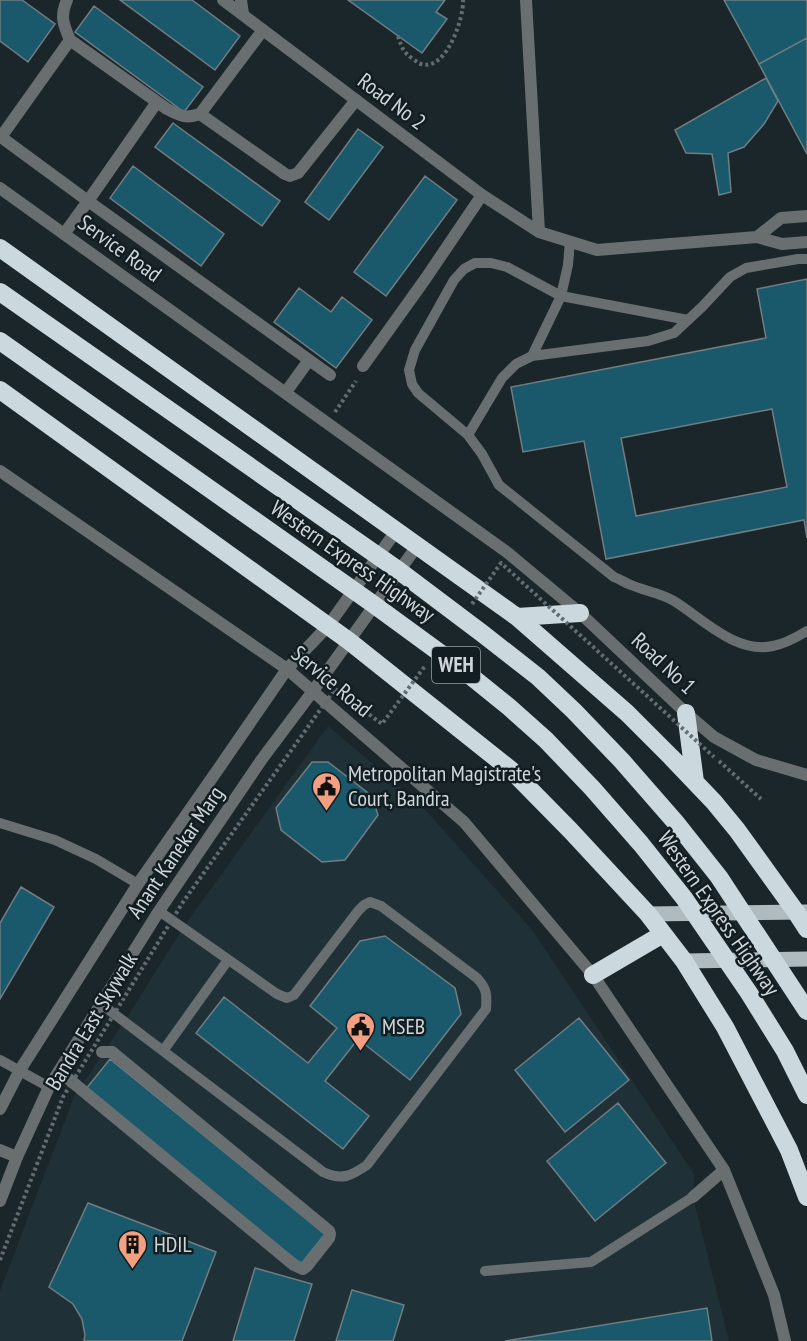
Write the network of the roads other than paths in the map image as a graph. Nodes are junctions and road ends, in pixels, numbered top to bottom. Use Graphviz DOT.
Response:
graph roads {
  1 [pos="67,0"];
  2 [pos="223,0"];
  3 [pos="242,0"];
  4 [pos="526,0"];
  5 [pos="243,14"];
  6 [pos="263,30"];
  7 [pos="70,40"];
  8 [pos="356,100"];
  9 [pos="157,102"];
  10 [pos="200,114"];
  11 [pos="0,138"];
  12 [pos="0,188"];
  13 [pos="482,195"];
  14 [pos="87,201"];
  15 [pos="807,216"];
  16 [pos="539,232"];
  17 [pos="64,234"];
  18 [pos="757,237"];
  19 [pos="570,242"];
  20 [pos="807,242"];
  21 [pos="0,248"];
  22 [pos="807,259"];
  23 [pos="0,292"];
  24 [pos="561,296"];
  25 [pos="688,320"];
  26 [pos="0,341"];
  27 [pos="532,356"];
  28 [pos="309,360"];
  29 [pos="363,366"];
  30 [pos="330,375"];
  31 [pos="0,390"];
  32 [pos="285,392"];
  33 [pos="468,435"];
  34 [pos="0,471"];
  35 [pos="396,531"];
  36 [pos="417,546"];
  37 [pos="508,553"];
  38 [pos="580,614"];
  39 [pos="517,617"];
  40 [pos="328,626"];
  41 [pos="807,631"];
  42 [pos="349,641"];
  43 [pos="287,669"];
  44 [pos="313,691"];
  45 [pos="686,713"];
  46 [pos="807,775"];
  47 [pos="695,782"];
  48 [pos="0,823"];
  49 [pos="138,884"];
  50 [pos="159,911"];
  51 [pos="802,912"];
  52 [pos="648,914"];
  53 [pos="807,929"];
  54 [pos="663,934"];
  55 [pos="807,959"];
  56 [pos="228,960"];
  57 [pos="684,961"];
  58 [pos="593,975"];
  59 [pos="101,1004"];
  60 [pos="807,1011"];
  61 [pos="163,1051"];
  62 [pos="102,1052"];
  63 [pos="0,1059"];
  64 [pos="20,1070"];
  65 [pos="59,1071"];
  66 [pos="49,1087"];
  67 [pos="807,1095"];
  68 [pos="0,1109"];
  69 [pos="0,1150"];
  70 [pos="17,1157"];
  71 [pos="724,1170"];
  72 [pos="693,1197"];
  73 [pos="807,1197"];
  74 [pos="0,1201"];
  75 [pos="485,1271"];
  76 [pos="785,1341"];
  1 -- 7 [label="street"];
  2 -- 5 [label="street, Road No 2"];
  3 -- 5 [label="street"];
  4 -- 16 [label="street"];
  5 -- 6 [label="street, Road No 2"];
  6 -- 8 [label="street, Road No 2"];
  6 -- 10 [label="street"];
  7 -- 9 [label="street"];
  7 -- 11 [label="street"];
  8 -- 10 [label="street"];
  8 -- 13 [label="street, Road No 2"];
  9 -- 10 [label="street"];
  9 -- 14 [label="street"];
  11 -- 14 [label="street"];
  12 -- 17 [label="street, Service Road"];
  13 -- 16 [label="street, Road No 2"];
  13 -- 29 [label="street"];
  14 -- 17 [label="street"];
  14 -- 28 [label="street"];
  15 -- 18 [label="street"];
  16 -- 19 [label="street, Road No 2"];
  17 -- 32 [label="street, Service Road"];
  18 -- 19 [label="street, Road No 2"];
  18 -- 20 [label="street, Road No 2"];
  19 -- 24 [label="lane"];
  21 -- 35 [label="highway"];
  22 -- 25 [label="lane"];
  23 -- 60 [label="highway, Western Express Highway / WEH, bridge"];
  24 -- 25 [label="lane"];
  24 -- 27 [label="lane"];
  24 -- 33 [label="lane"];
  25 -- 27 [label="lane"];
  26 -- 67 [label="highway, Western Express Highway / WEH, bridge"];
  27 -- 33 [label="lane"];
  28 -- 30 [label="street"];
  28 -- 32 [label="street"];
  31 -- 40 [label="highway"];
  32 -- 37 [label="street, Service Road"];
  33 -- 41 [label="lane"];
  34 -- 43 [label="street, Service Road"];
  35 -- 36 [label="highway"];
  35 -- 40 [label="street, Anant Kanekar Marg"];
  36 -- 39 [label="highway"];
  36 -- 42 [label="street, Anant Kanekar Marg"];
  37 -- 38 [label="street, Road No 1"];
  38 -- 39 [label="highway"];
  38 -- 45 [label="street, Road No 1"];
  39 -- 47 [label="highway"];
  40 -- 42 [label="highway"];
  40 -- 43 [label="street, Anant Kanekar Marg"];
  42 -- 44 [label="street, Anant Kanekar Marg"];
  42 -- 52 [label="highway"];
  43 -- 44 [label="street, Service Road"];
  43 -- 49 [label="street, Anant Kanekar Marg"];
  44 -- 50 [label="street, Anant Kanekar Marg"];
  44 -- 58 [label="street, Service Road"];
  45 -- 46 [label="street, Road No 1"];
  45 -- 47 [label="highway"];
  47 -- 51 [label="highway"];
  48 -- 49 [label="lane"];
  49 -- 64 [label="street, Anant Kanekar Marg"];
  50 -- 56 [label="lane"];
  50 -- 59 [label="street, Anant Kanekar Marg"];
  51 -- 52 [label="main road"];
  51 -- 53 [label="highway"];
  52 -- 54 [label="highway"];
  54 -- 57 [label="highway"];
  54 -- 58 [label="highway"];
  55 -- 57 [label="main road"];
  56 -- 61 [label="lane"];
  56 -- 61 [label="lane"];
  57 -- 73 [label="highway"];
  58 -- 71 [label="street, Service Road"];
  59 -- 61 [label="lane"];
  59 -- 65 [label="street, Anant Kanekar Marg"];
  62 -- 65 [label="street"];
  63 -- 64 [label="lane"];
  64 -- 66 [label="lane"];
  64 -- 68 [label="street, Anant Kanekar Marg"];
  65 -- 66 [label="street, Anant Kanekar Marg"];
  66 -- 70 [label="street, Anant Kanekar Marg"];
  69 -- 70 [label="street"];
  70 -- 74 [label="street, Anant Kanekar Marg"];
  71 -- 72 [label="street"];
  71 -- 76 [label="street, Service Road"];
  72 -- 75 [label="lane"];
}
